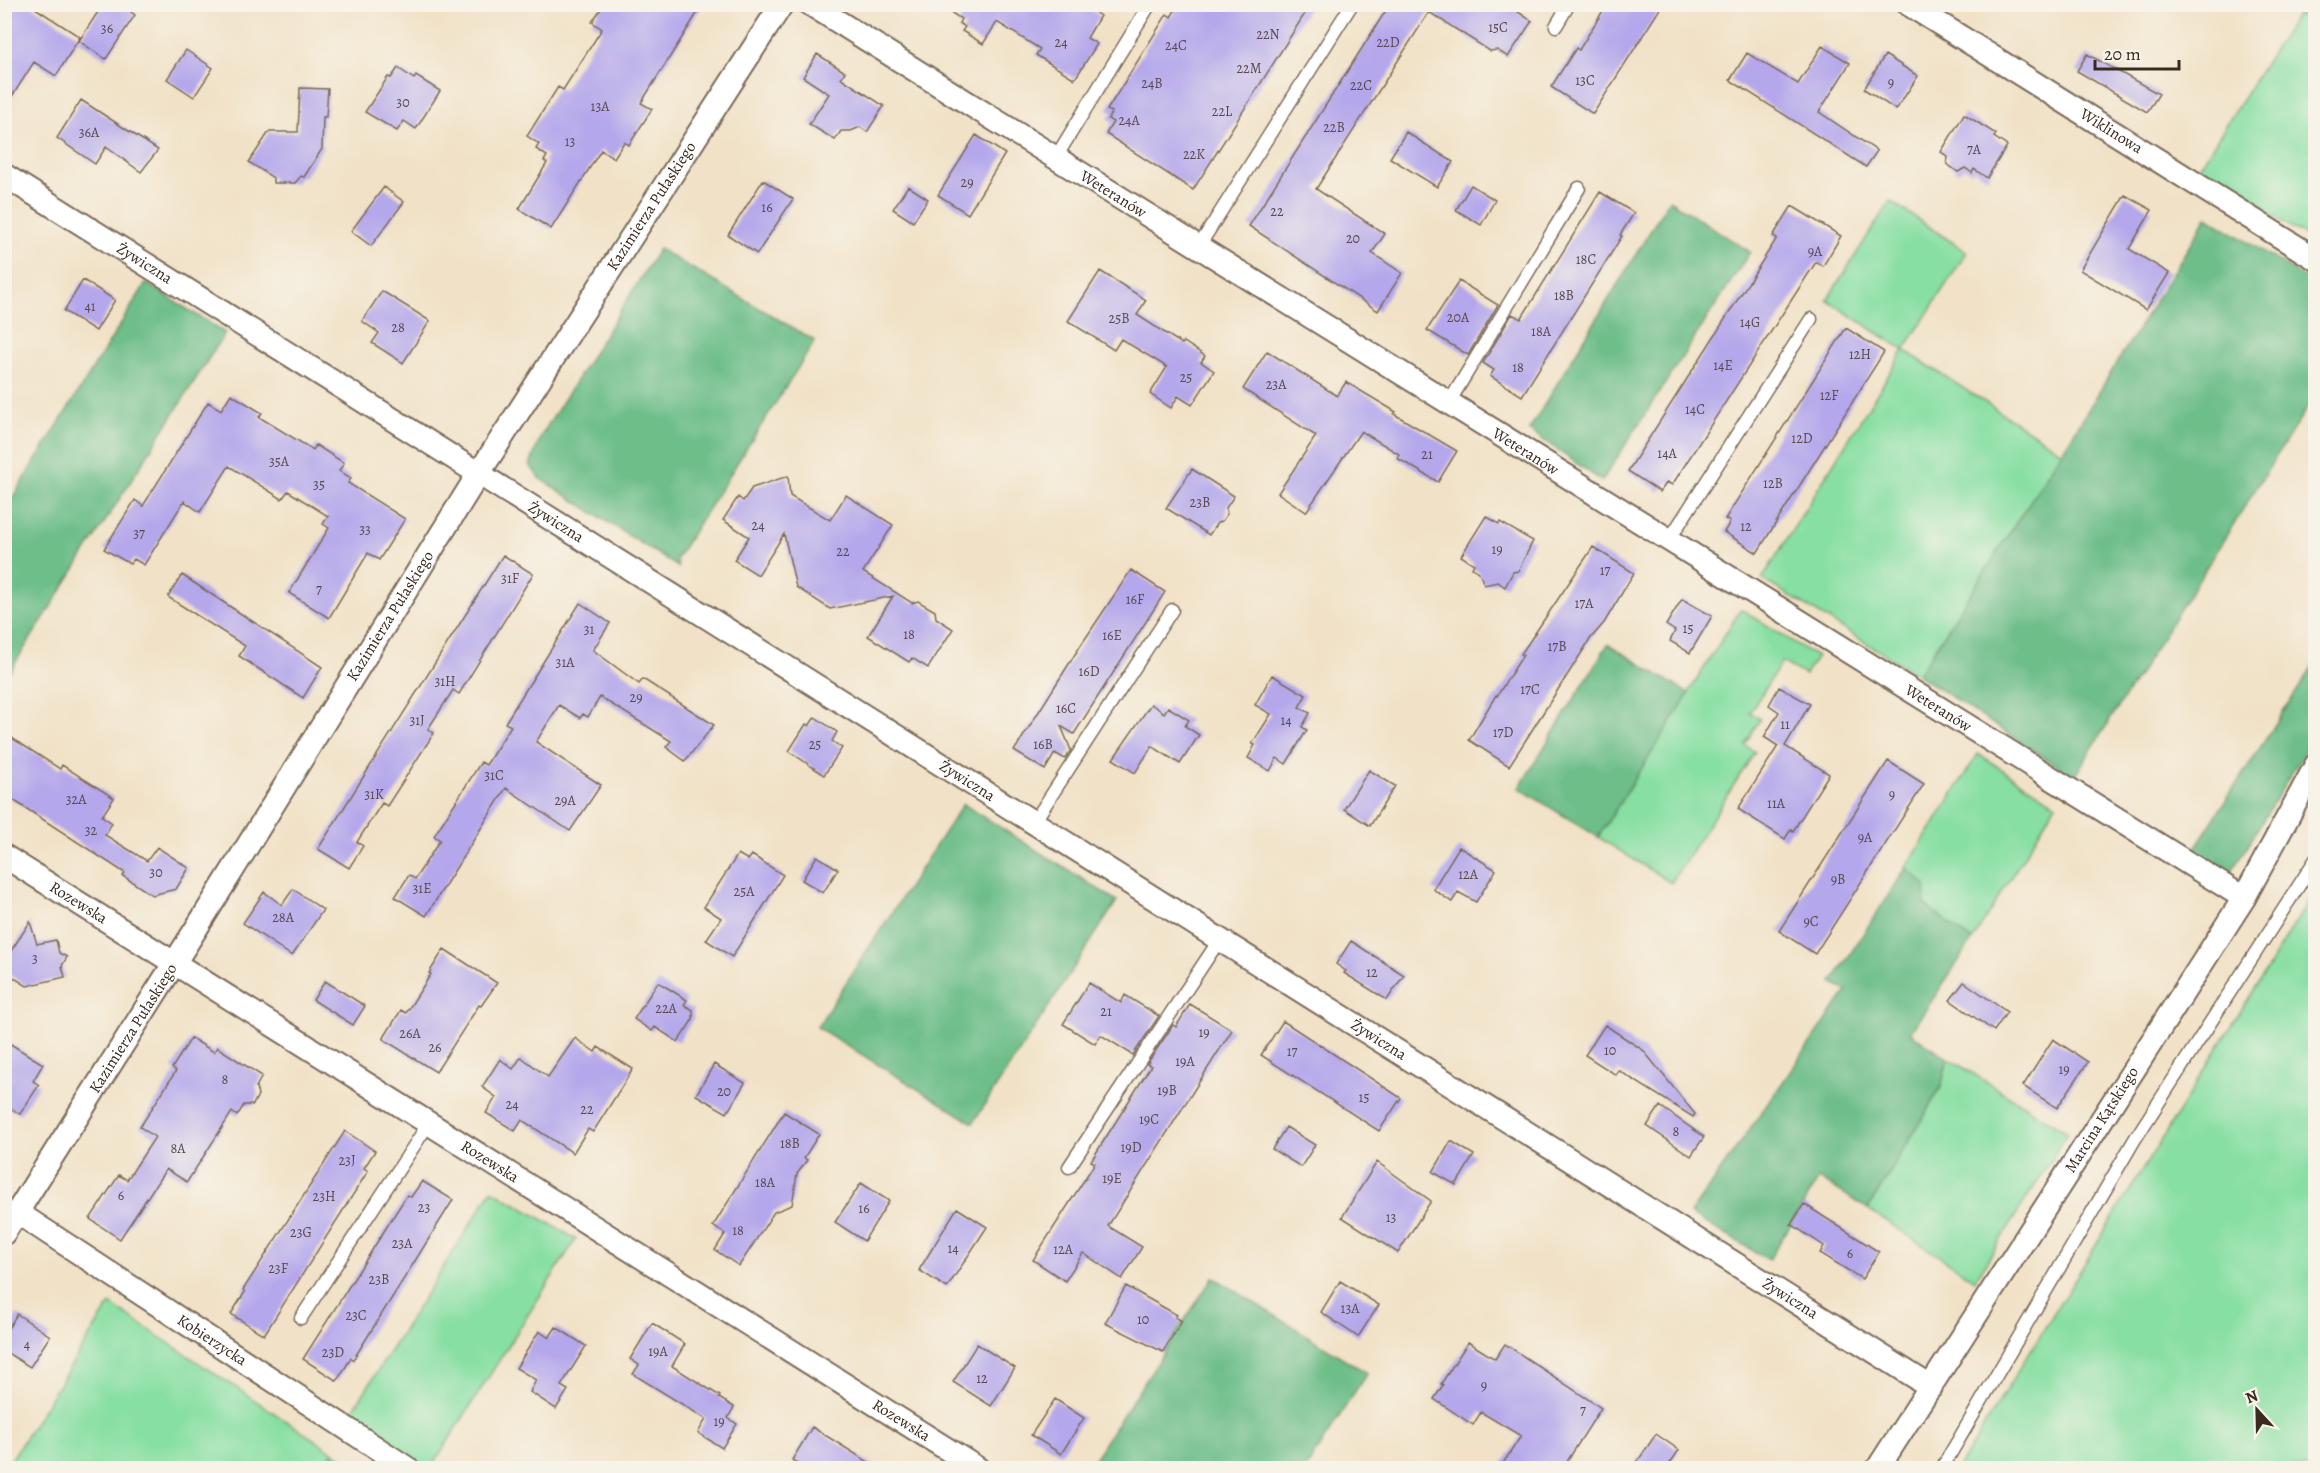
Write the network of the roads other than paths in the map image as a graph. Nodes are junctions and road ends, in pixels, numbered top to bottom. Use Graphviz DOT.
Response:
graph roads {
  1 [pos="782,4"];
  2 [pos="810,4"];
  3 [pos="1150,4"];
  4 [pos="1352,4"];
  5 [pos="1569,4"];
  6 [pos="1908,4"];
  7 [pos="1556,26"];
  8 [pos="1056,157"];
  9 [pos="4,176"];
  10 [pos="1579,188"];
  11 [pos="1199,246"];
  12 [pos="2316,259"];
  13 [pos="1811,319"];
  14 [pos="1448,404"];
  15 [pos="479,473"];
  16 [pos="1669,540"];
  17 [pos="1172,610"];
  18 [pos="2316,765"];
  19 [pos="1034,822"];
  20 [pos="4,856"];
  21 [pos="2316,859"];
  22 [pos="2244,898"];
  23 [pos="1220,939"];
  24 [pos="176,963"];
  25 [pos="429,1123"];
  26 [pos="1069,1167"];
  27 [pos="18,1213"];
  28 [pos="4,1233"];
  29 [pos="301,1318"];
  30 [pos="1931,1387"];
  31 [pos="406,1468"];
  32 [pos="977,1468"];
  33 [pos="1878,1468"];
  34 [pos="1942,1468"];
  1 -- 15 [label="street, Kazimierza Pułaskiego"];
  2 -- 8 [label="street, Weteranów"];
  3 -- 8 [label="lane"];
  4 -- 11 [label="lane"];
  5 -- 7 [label="lane"];
  6 -- 12 [label="street, Wiklinowa"];
  8 -- 11 [label="street, Weteranów"];
  9 -- 15 [label="street, Żywiczna"];
  10 -- 14 [label="lane"];
  11 -- 14 [label="street, Weteranów"];
  13 -- 16 [label="lane"];
  14 -- 16 [label="street, Weteranów"];
  15 -- 19 [label="street, Żywiczna"];
  15 -- 24 [label="street, Kazimierza Pułaskiego"];
  16 -- 22 [label="street, Weteranów"];
  17 -- 19 [label="lane"];
  18 -- 22 [label="street, Marcina Kątskiego"];
  19 -- 23 [label="street, Żywiczna"];
  20 -- 24 [label="street, Rozewska"];
  21 -- 34 [label="lane"];
  22 -- 30 [label="street, Marcina Kątskiego"];
  23 -- 26 [label="lane"];
  23 -- 30 [label="street, Żywiczna"];
  24 -- 25 [label="street, Rozewska"];
  24 -- 27 [label="street, Kazimierza Pułaskiego"];
  25 -- 29 [label="lane"];
  25 -- 32 [label="street, Rozewska"];
  27 -- 28 [label="street, Kazimierza Pułaskiego"];
  27 -- 31 [label="street, Kobierzycka"];
  30 -- 33 [label="street, Marcina Kątskiego"];
}
